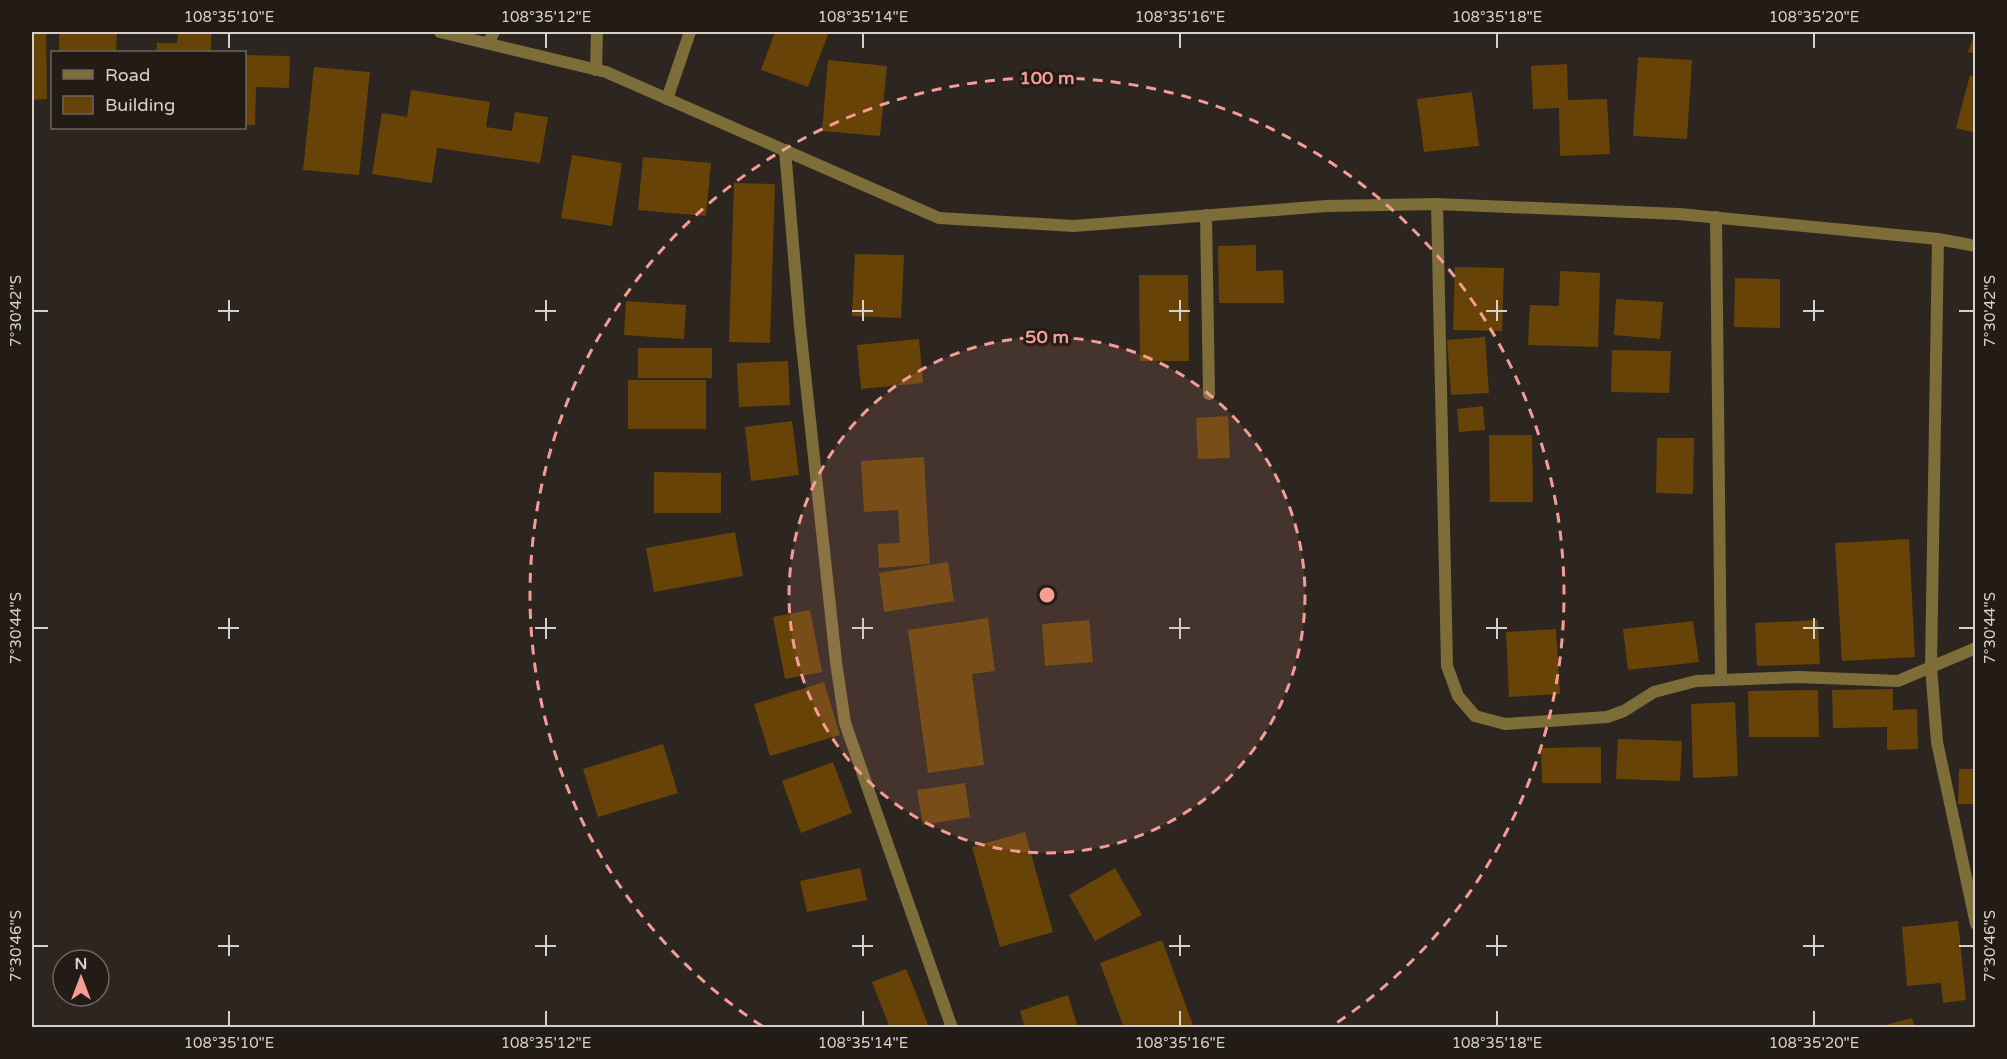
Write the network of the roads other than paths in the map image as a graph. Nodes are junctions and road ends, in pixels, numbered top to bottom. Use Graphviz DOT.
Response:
graph roads {
  1 [pos="440,32"];
  2 [pos="494,32"];
  3 [pos="597,32"];
  4 [pos="690,32"];
  5 [pos="488,43"];
  6 [pos="596,70"];
  7 [pos="667,99"];
  8 [pos="785,150"];
  9 [pos="1437,204"];
  10 [pos="1206,215"];
  11 [pos="1716,217"];
  12 [pos="1938,239"];
  13 [pos="1976,246"];
  14 [pos="1209,394"];
  15 [pos="1976,648"];
  16 [pos="1931,667"];
  17 [pos="1721,680"];
  18 [pos="1976,924"];
  19 [pos="952,1028"];
  1 -- 5 [label="street"];
  2 -- 5 [label="street"];
  3 -- 6 [label="street"];
  4 -- 7 [label="street"];
  5 -- 6 [label="street"];
  6 -- 7 [label="street"];
  7 -- 8 [label="street"];
  8 -- 10 [label="street"];
  8 -- 19 [label="street"];
  9 -- 10 [label="street"];
  9 -- 11 [label="street"];
  9 -- 17 [label="street"];
  10 -- 14 [label="street"];
  11 -- 12 [label="street"];
  11 -- 17 [label="street"];
  12 -- 13 [label="street"];
  12 -- 16 [label="street"];
  15 -- 16 [label="street"];
  16 -- 17 [label="street"];
  16 -- 18 [label="street"];
}
